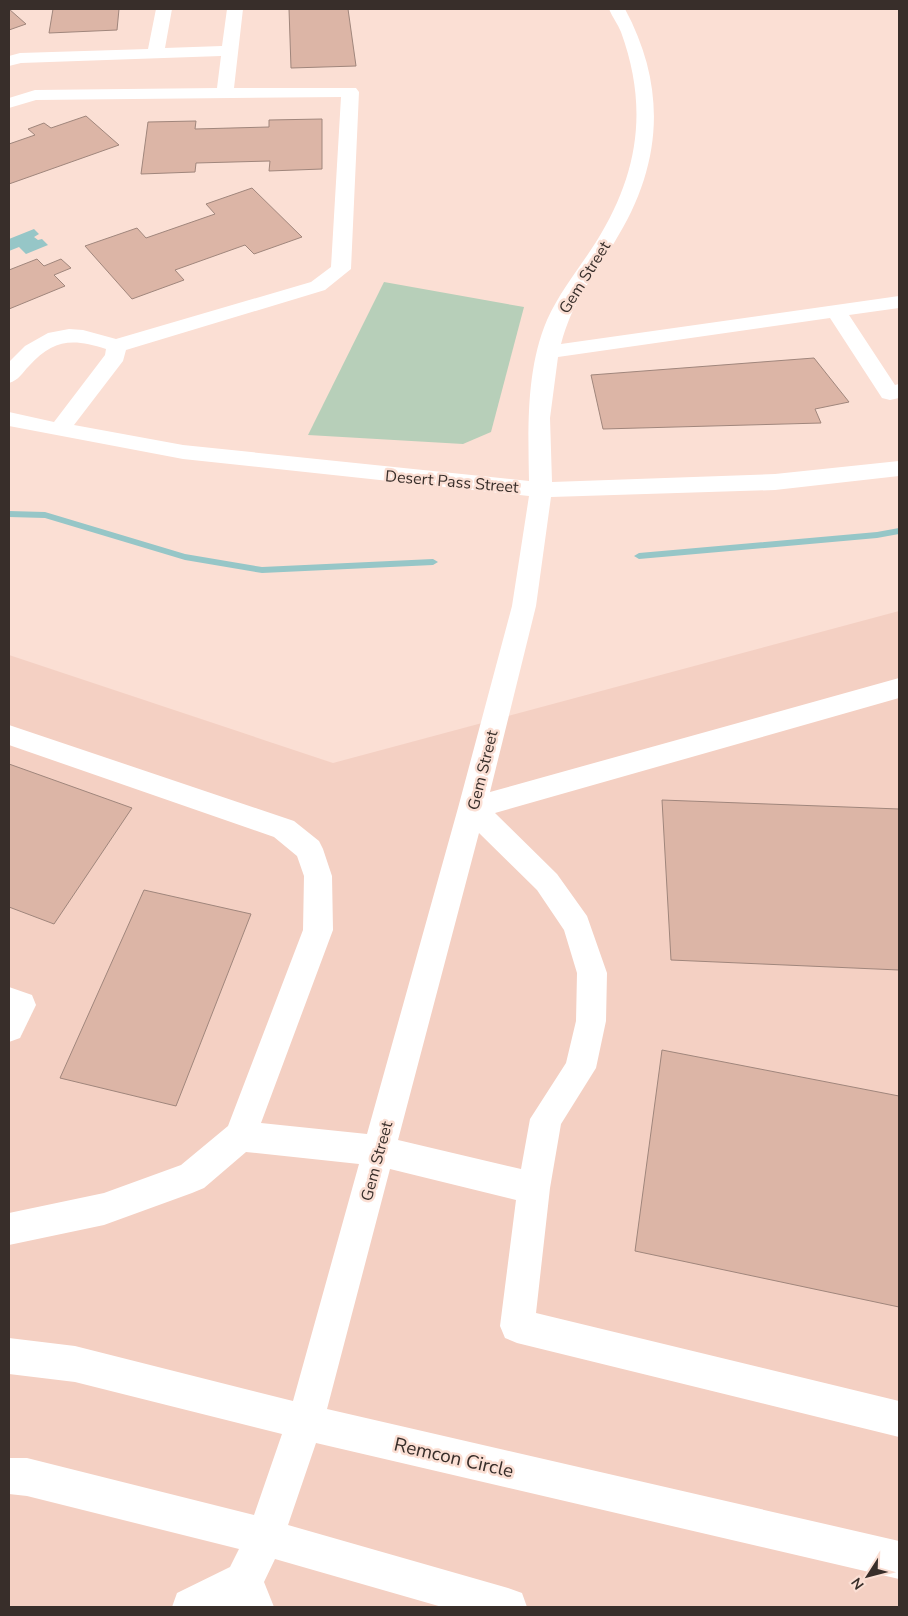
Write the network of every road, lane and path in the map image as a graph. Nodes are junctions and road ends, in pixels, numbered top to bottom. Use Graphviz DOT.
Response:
graph roads {
  1 [pos="164,9"];
  2 [pos="235,9"];
  3 [pos="618,9"];
  4 [pos="230,51"];
  5 [pos="156,53"];
  6 [pos="9,61"];
  7 [pos="225,93"];
  8 [pos="9,103"];
  9 [pos="899,302"];
  10 [pos="836,311"];
  11 [pos="116,346"];
  12 [pos="548,352"];
  13 [pos="9,376"];
  14 [pos="899,391"];
  15 [pos="9,419"];
  16 [pos="59,430"];
  17 [pos="899,469"];
  18 [pos="541,490"];
  19 [pos="899,688"];
  20 [pos="9,735"];
  21 [pos="472,808"];
  22 [pos="9,1000"];
  23 [pos="9,1028"];
  24 [pos="240,1136"];
  25 [pos="379,1151"];
  26 [pos="534,1188"];
  27 [pos="9,1229"];
  28 [pos="9,1356"];
  29 [pos="899,1419"];
  30 [pos="305,1422"];
  31 [pos="9,1476"];
  32 [pos="265,1537"];
  33 [pos="899,1560"];
  34 [pos="249,1594"];
  35 [pos="500,1606"];
  36 [pos="190,1607"];
  1 -- 5 [label="street"];
  2 -- 4 [label="street"];
  3 -- 12 [label="street, Gem Street"];
  4 -- 5 [label="street"];
  4 -- 7 [label="street"];
  5 -- 6 [label="street"];
  7 -- 8 [label="street"];
  7 -- 11 [label="street"];
  9 -- 10 [label="street"];
  10 -- 12 [label="street"];
  10 -- 14 [label="street"];
  11 -- 13 [label="street"];
  11 -- 16 [label="street"];
  12 -- 18 [label="street, Gem Street"];
  15 -- 16 [label="street, Desert Pass Street"];
  16 -- 18 [label="street, Desert Pass Street"];
  17 -- 18 [label="street, Desert Pass Street"];
  18 -- 21 [label="street, Gem Street"];
  19 -- 21 [label="street"];
  20 -- 24 [label="street"];
  21 -- 25 [label="street, Gem Street"];
  21 -- 26 [label="street"];
  22 -- 23 [label="street"];
  24 -- 25 [label="street"];
  24 -- 27 [label="street"];
  25 -- 26 [label="street"];
  25 -- 30 [label="street, Gem Street"];
  26 -- 29 [label="street"];
  28 -- 30 [label="street, Remcon Circle"];
  30 -- 32 [label="street, Gem Street"];
  30 -- 33 [label="street, Remcon Circle"];
  31 -- 32 [label="street"];
  32 -- 34 [label="street, Gem Street"];
  32 -- 35 [label="street"];
  34 -- 36 [label="street"];
}
